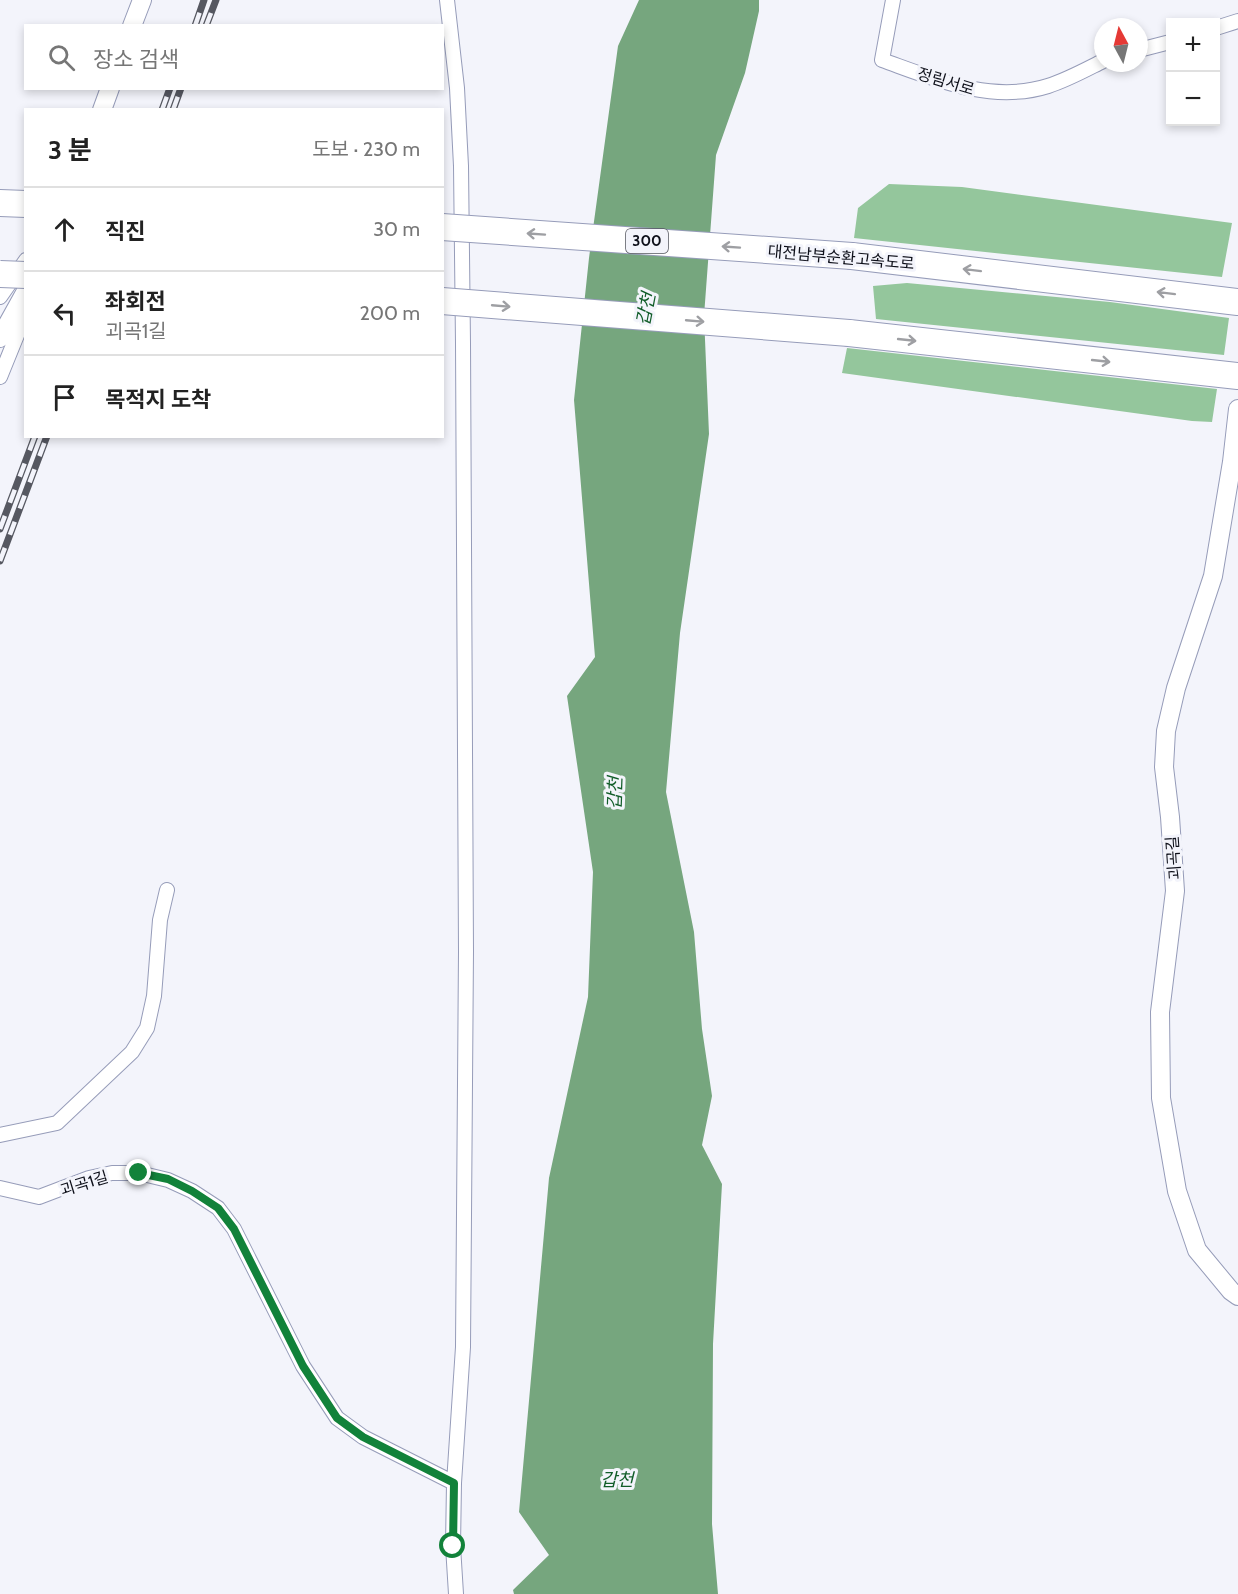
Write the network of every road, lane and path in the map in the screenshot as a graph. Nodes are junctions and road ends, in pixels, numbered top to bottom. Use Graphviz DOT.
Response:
graph roads {
  1 [pos="142,0"];
  2 [pos="447,0"];
  3 [pos="893,0"];
  4 [pos="1238,21"];
  5 [pos="133,24"];
  6 [pos="1220,26"];
  7 [pos="1166,43"];
  8 [pos="1148,48"];
  9 [pos="1094,65"];
  10 [pos="109,90"];
  11 [pos="103,108"];
  12 [pos="0,203"];
  13 [pos="24,204"];
  14 [pos="444,227"];
  15 [pos="24,263"];
  16 [pos="0,274"];
  17 [pos="24,275"];
  18 [pos="24,295"];
  19 [pos="0,297"];
  20 [pos="444,301"];
  21 [pos="1231,301"];
  22 [pos="24,318"];
  23 [pos="0,338"];
  24 [pos="1228,375"];
  25 [pos="0,376"];
  26 [pos="1238,409"];
  27 [pos="167,890"];
  28 [pos="0,1135"];
  29 [pos="0,1188"];
  30 [pos="1238,1296"];
  31 [pos="454,1483"];
  32 [pos="456,1594"];
  1 -- 5 [label="street"];
  2 -- 31 [label="street"];
  3 -- 9 [label="street, 정림서로"];
  4 -- 6 [label="street"];
  7 -- 8 [label="street"];
  10 -- 11 [label="street"];
  12 -- 13 [label="highway"];
  21 -- 14 [label="highway, 대전남부순환고속도로 / 300, one-way, bridge"];
  15 -- 19 [label="street"];
  16 -- 17 [label="highway, bridge"];
  18 -- 23 [label="street"];
  20 -- 24 [label="highway, one-way, bridge"];
  22 -- 25 [label="street"];
  26 -- 30 [label="street, 괴곡길"];
  27 -- 28 [label="street"];
  29 -- 31 [label="street, 괴곡1길"];
  31 -- 32 [label="street"];
}
